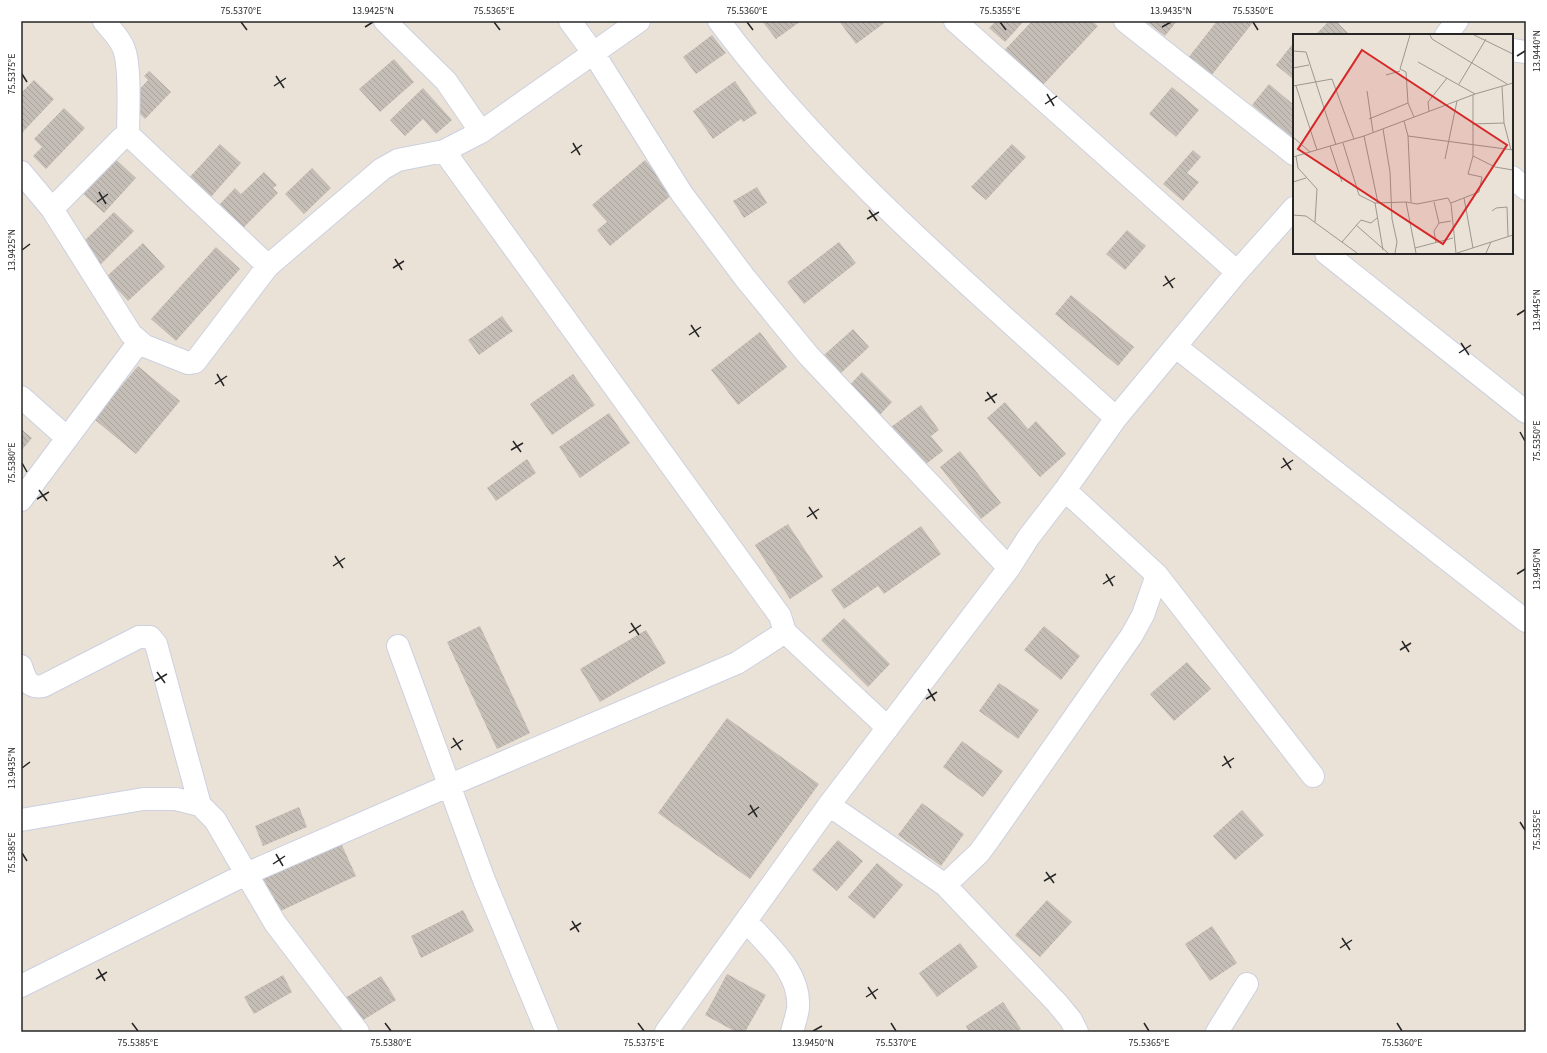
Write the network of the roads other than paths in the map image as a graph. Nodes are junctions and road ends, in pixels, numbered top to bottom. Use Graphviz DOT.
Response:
graph roads {
  1 [pos="104,21"];
  2 [pos="385,21"];
  3 [pos="570,21"];
  4 [pos="639,21"];
  5 [pos="719,21"];
  6 [pos="955,21"];
  7 [pos="1125,21"];
  8 [pos="1457,21"];
  9 [pos="1447,34"];
  10 [pos="1513,50"];
  11 [pos="1526,52"];
  12 [pos="594,54"];
  13 [pos="482,132"];
  14 [pos="128,137"];
  15 [pos="444,151"];
  16 [pos="1293,153"];
  17 [pos="21,172"];
  18 [pos="1513,178"];
  19 [pos="1526,189"];
  20 [pos="52,209"];
  21 [pos="1291,218"];
  22 [pos="1327,254"];
  23 [pos="268,266"];
  24 [pos="1237,272"];
  25 [pos="139,342"];
  26 [pos="1176,347"];
  27 [pos="21,397"];
  28 [pos="1526,412"];
  29 [pos="1116,418"];
  30 [pos="66,438"];
  31 [pos="1065,490"];
  32 [pos="21,500"];
  33 [pos="1009,568"];
  34 [pos="1157,575"];
  35 [pos="1526,621"];
  36 [pos="785,632"];
  37 [pos="398,646"];
  38 [pos="21,666"];
  39 [pos="888,728"];
  40 [pos="1314,776"];
  41 [pos="448,786"];
  42 [pos="200,805"];
  43 [pos="829,805"];
  44 [pos="21,820"];
  45 [pos="246,874"];
  46 [pos="945,885"];
  47 [pos="746,922"];
  48 [pos="1247,984"];
  49 [pos="21,986"];
  50 [pos="358,1032"];
  51 [pos="547,1032"];
  52 [pos="666,1032"];
  53 [pos="792,1032"];
  54 [pos="1077,1032"];
  55 [pos="1218,1032"];
  1 -- 14 [label="street"];
  2 -- 13 [label="street"];
  3 -- 12 [label="street"];
  4 -- 12 [label="street"];
  5 -- 29 [label="street"];
  6 -- 24 [label="street"];
  7 -- 16 [label="street"];
  8 -- 9 [label="street"];
  10 -- 11 [label="street"];
  12 -- 13 [label="street"];
  12 -- 33 [label="street"];
  13 -- 15 [label="street"];
  14 -- 20 [label="street"];
  14 -- 23 [label="street"];
  15 -- 23 [label="street"];
  15 -- 36 [label="street"];
  17 -- 20 [label="street"];
  18 -- 19 [label="street"];
  20 -- 25 [label="street"];
  21 -- 24 [label="street"];
  22 -- 28 [label="street"];
  23 -- 25 [label="street"];
  24 -- 26 [label="street"];
  25 -- 30 [label="street"];
  26 -- 29 [label="street"];
  26 -- 35 [label="street"];
  27 -- 30 [label="street"];
  29 -- 31 [label="street"];
  30 -- 32 [label="street"];
  31 -- 33 [label="street"];
  31 -- 34 [label="street"];
  33 -- 39 [label="street"];
  34 -- 40 [label="street"];
  34 -- 46 [label="street"];
  36 -- 39 [label="street"];
  36 -- 41 [label="street"];
  37 -- 41 [label="street"];
  38 -- 42 [label="street"];
  39 -- 43 [label="street"];
  41 -- 45 [label="street"];
  41 -- 51 [label="street"];
  42 -- 44 [label="street"];
  42 -- 45 [label="street"];
  43 -- 46 [label="street"];
  43 -- 47 [label="street"];
  45 -- 49 [label="street"];
  45 -- 50 [label="street"];
  46 -- 54 [label="street"];
  47 -- 52 [label="street"];
  47 -- 53 [label="street"];
  48 -- 55 [label="street"];
}
